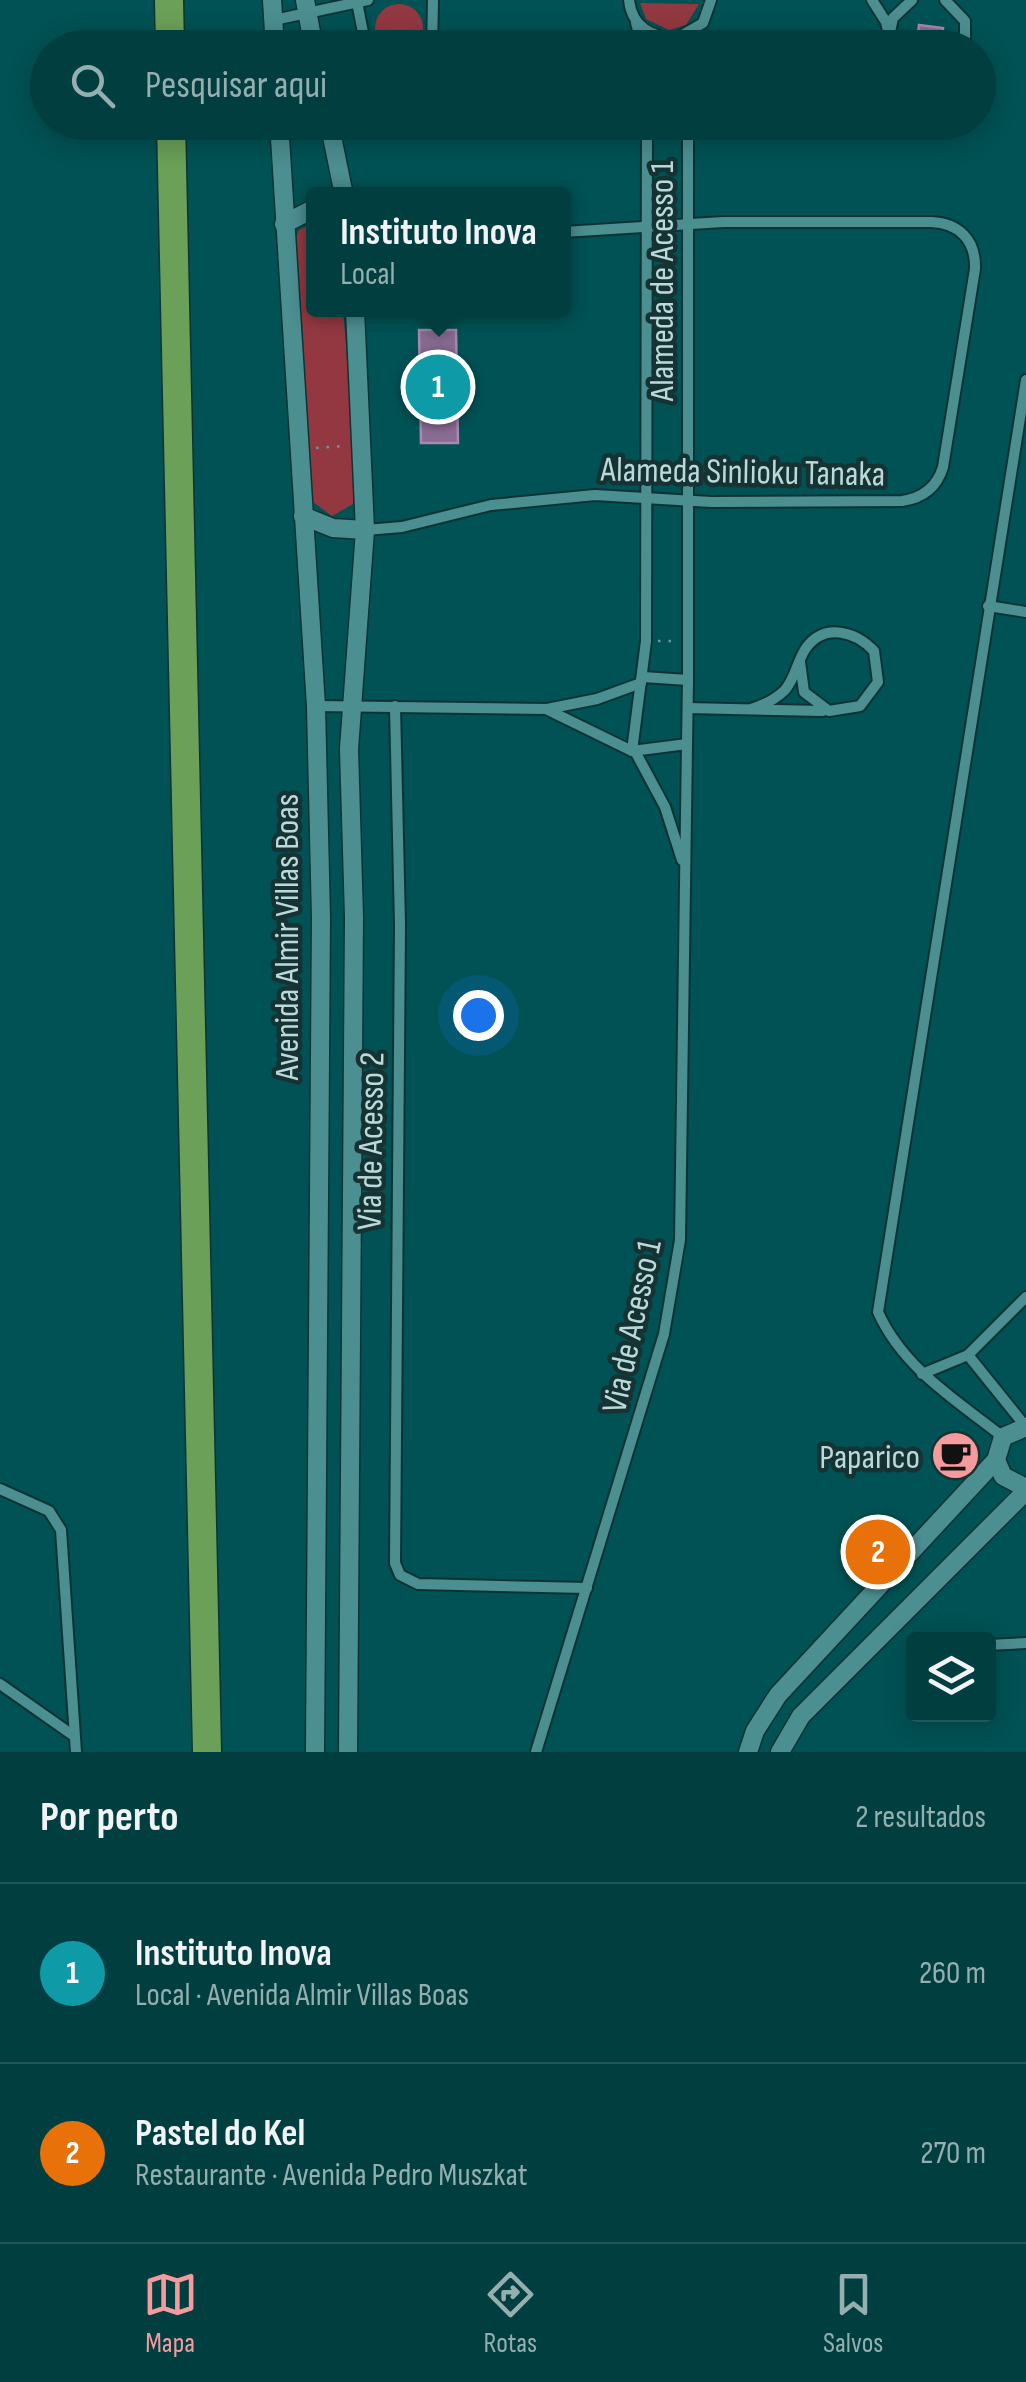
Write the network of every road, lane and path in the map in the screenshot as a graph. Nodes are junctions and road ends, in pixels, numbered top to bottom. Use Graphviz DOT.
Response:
graph roads {
  1 [pos="169,0"];
  2 [pos="186,0"];
  3 [pos="272,0"];
  4 [pos="434,0"];
  5 [pos="628,0"];
  6 [pos="711,0"];
  7 [pos="872,0"];
  8 [pos="912,0"];
  9 [pos="945,0"];
  10 [pos="362,1"];
  11 [pos="306,8"];
  12 [pos="274,20"];
  13 [pos="636,22"];
  14 [pos="703,23"];
  15 [pos="170,30"];
  16 [pos="187,30"];
  17 [pos="275,30"];
  18 [pos="364,30"];
  19 [pos="433,30"];
  20 [pos="638,30"];
  21 [pos="645,30"];
  22 [pos="691,30"];
  23 [pos="700,30"];
  24 [pos="887,30"];
  25 [pos="890,30"];
  26 [pos="965,30"];
  27 [pos="172,140"];
  28 [pos="188,140"];
  29 [pos="280,140"];
  30 [pos="333,140"];
  31 [pos="646,140"];
  32 [pos="688,140"];
  33 [pos="343,187"];
  34 [pos="306,213"];
  35 [pos="284,224"];
  36 [pos="688,225"];
  37 [pos="646,228"];
  38 [pos="571,232"];
  39 [pos="646,280"];
  40 [pos="688,281"];
  41 [pos="355,317"];
  42 [pos="1026,380"];
  43 [pos="364,444"];
  44 [pos="299,449"];
  45 [pos="646,498"];
  46 [pos="688,501"];
  47 [pos="304,516"];
  48 [pos="365,530"];
  49 [pos="988,606"];
  50 [pos="1026,612"];
  51 [pos="646,641"];
  52 [pos="689,641"];
  53 [pos="800,662"];
  54 [pos="642,680"];
  55 [pos="688,680"];
  56 [pos="350,705"];
  57 [pos="316,706"];
  58 [pos="395,706"];
  59 [pos="688,708"];
  60 [pos="547,709"];
  61 [pos="751,709"];
  62 [pos="829,711"];
  63 [pos="687,744"];
  64 [pos="634,752"];
  65 [pos="685,896"];
  66 [pos="1026,1297"];
  67 [pos="968,1356"];
  68 [pos="922,1374"];
  69 [pos="1026,1427"];
  70 [pos="1003,1437"];
  71 [pos="996,1460"];
  72 [pos="0,1489"];
  73 [pos="1026,1489"];
  74 [pos="587,1588"];
  75 [pos="1026,1643"];
  76 [pos="996,1645"];
  77 [pos="0,1684"];
  78 [pos="74,1736"];
  79 [pos="76,1752"];
  80 [pos="206,1752"];
  81 [pos="222,1752"];
  82 [pos="315,1752"];
  83 [pos="348,1752"];
  84 [pos="536,1752"];
  85 [pos="748,1752"];
  86 [pos="780,1752"];
  1 -- 15 [label="highway"];
  2 -- 16 [label="highway"];
  3 -- 12 [label="street"];
  4 -- 19 [label="street"];
  5 -- 13 [label="street"];
  6 -- 14 [label="street"];
  7 -- 24 [label="street"];
  8 -- 25 [label="street"];
  9 -- 26 [label="street"];
  10 -- 11 [label="street"];
  10 -- 18 [label="street"];
  11 -- 12 [label="street"];
  12 -- 17 [label="street"];
  13 -- 20 [label="street"];
  13 -- 21 [label="street"];
  14 -- 22 [label="street"];
  14 -- 23 [label="street"];
  27 -- 80 [label="highway"];
  28 -- 81 [label="highway"];
  29 -- 35 [label="street, Avenida Almir Villas Boas"];
  30 -- 33 [label="street"];
  31 -- 37 [label="street"];
  32 -- 36 [label="street, Alameda de Acesso 1"];
  34 -- 35 [label="street"];
  35 -- 44 [label="street, Avenida Almir Villas Boas"];
  36 -- 37 [label="street, Alameda Sinlioku Tanaka"];
  36 -- 40 [label="street, Alameda de Acesso 1"];
  36 -- 46 [label="street, Alameda Sinlioku Tanaka"];
  37 -- 38 [label="street, Alameda Sinlioku Tanaka"];
  37 -- 39 [label="street"];
  39 -- 40 [label="path"];
  39 -- 45 [label="street"];
  40 -- 46 [label="street, Alameda de Acesso 1"];
  41 -- 43 [label="street, Avenida Almir Villas Boas"];
  42 -- 49 [label="street"];
  43 -- 44 [label="path"];
  43 -- 48 [label="street, Avenida Almir Villas Boas"];
  44 -- 47 [label="street, Avenida Almir Villas Boas"];
  45 -- 46 [label="street, Alameda Sinlioku Tanaka"];
  45 -- 48 [label="street, Alameda Sinlioku Tanaka"];
  45 -- 51 [label="street"];
  46 -- 52 [label="street, Alameda de Acesso 1"];
  47 -- 48 [label="street"];
  47 -- 57 [label="street, Avenida Almir Villas Boas"];
  48 -- 56 [label="street, Avenida Almir Villas Boas"];
  49 -- 50 [label="street"];
  49 -- 68 [label="street"];
  51 -- 52 [label="path"];
  51 -- 54 [label="street"];
  52 -- 55 [label="street, Alameda de Acesso 1"];
  53 -- 61 [label="street"];
  53 -- 62 [label="street"];
  53 -- 62 [label="street"];
  54 -- 55 [label="street"];
  54 -- 60 [label="street"];
  54 -- 64 [label="street"];
  55 -- 59 [label="street, Alameda de Acesso 1"];
  56 -- 57 [label="street"];
  56 -- 58 [label="street"];
  56 -- 83 [label="street, Avenida Almir Villas Boas"];
  57 -- 82 [label="street, Avenida Almir Villas Boas"];
  58 -- 60 [label="street"];
  58 -- 74 [label="street, Via de Acesso 2"];
  59 -- 61 [label="street"];
  59 -- 63 [label="street, Alameda de Acesso 1"];
  60 -- 64 [label="street"];
  61 -- 62 [label="street"];
  63 -- 64 [label="street"];
  63 -- 65 [label="street, Alameda de Acesso 1"];
  64 -- 65 [label="street"];
  65 -- 74 [label="street, Via de Acesso 1"];
  66 -- 67 [label="street"];
  67 -- 68 [label="street"];
  67 -- 69 [label="street"];
  68 -- 70 [label="street"];
  69 -- 70 [label="street"];
  70 -- 71 [label="street"];
  71 -- 73 [label="street"];
  71 -- 85 [label="street"];
  72 -- 78 [label="street"];
  73 -- 86 [label="street"];
  74 -- 84 [label="street, Via de Acesso 1"];
  75 -- 76 [label="street"];
  77 -- 78 [label="street"];
  78 -- 79 [label="street"];
}
